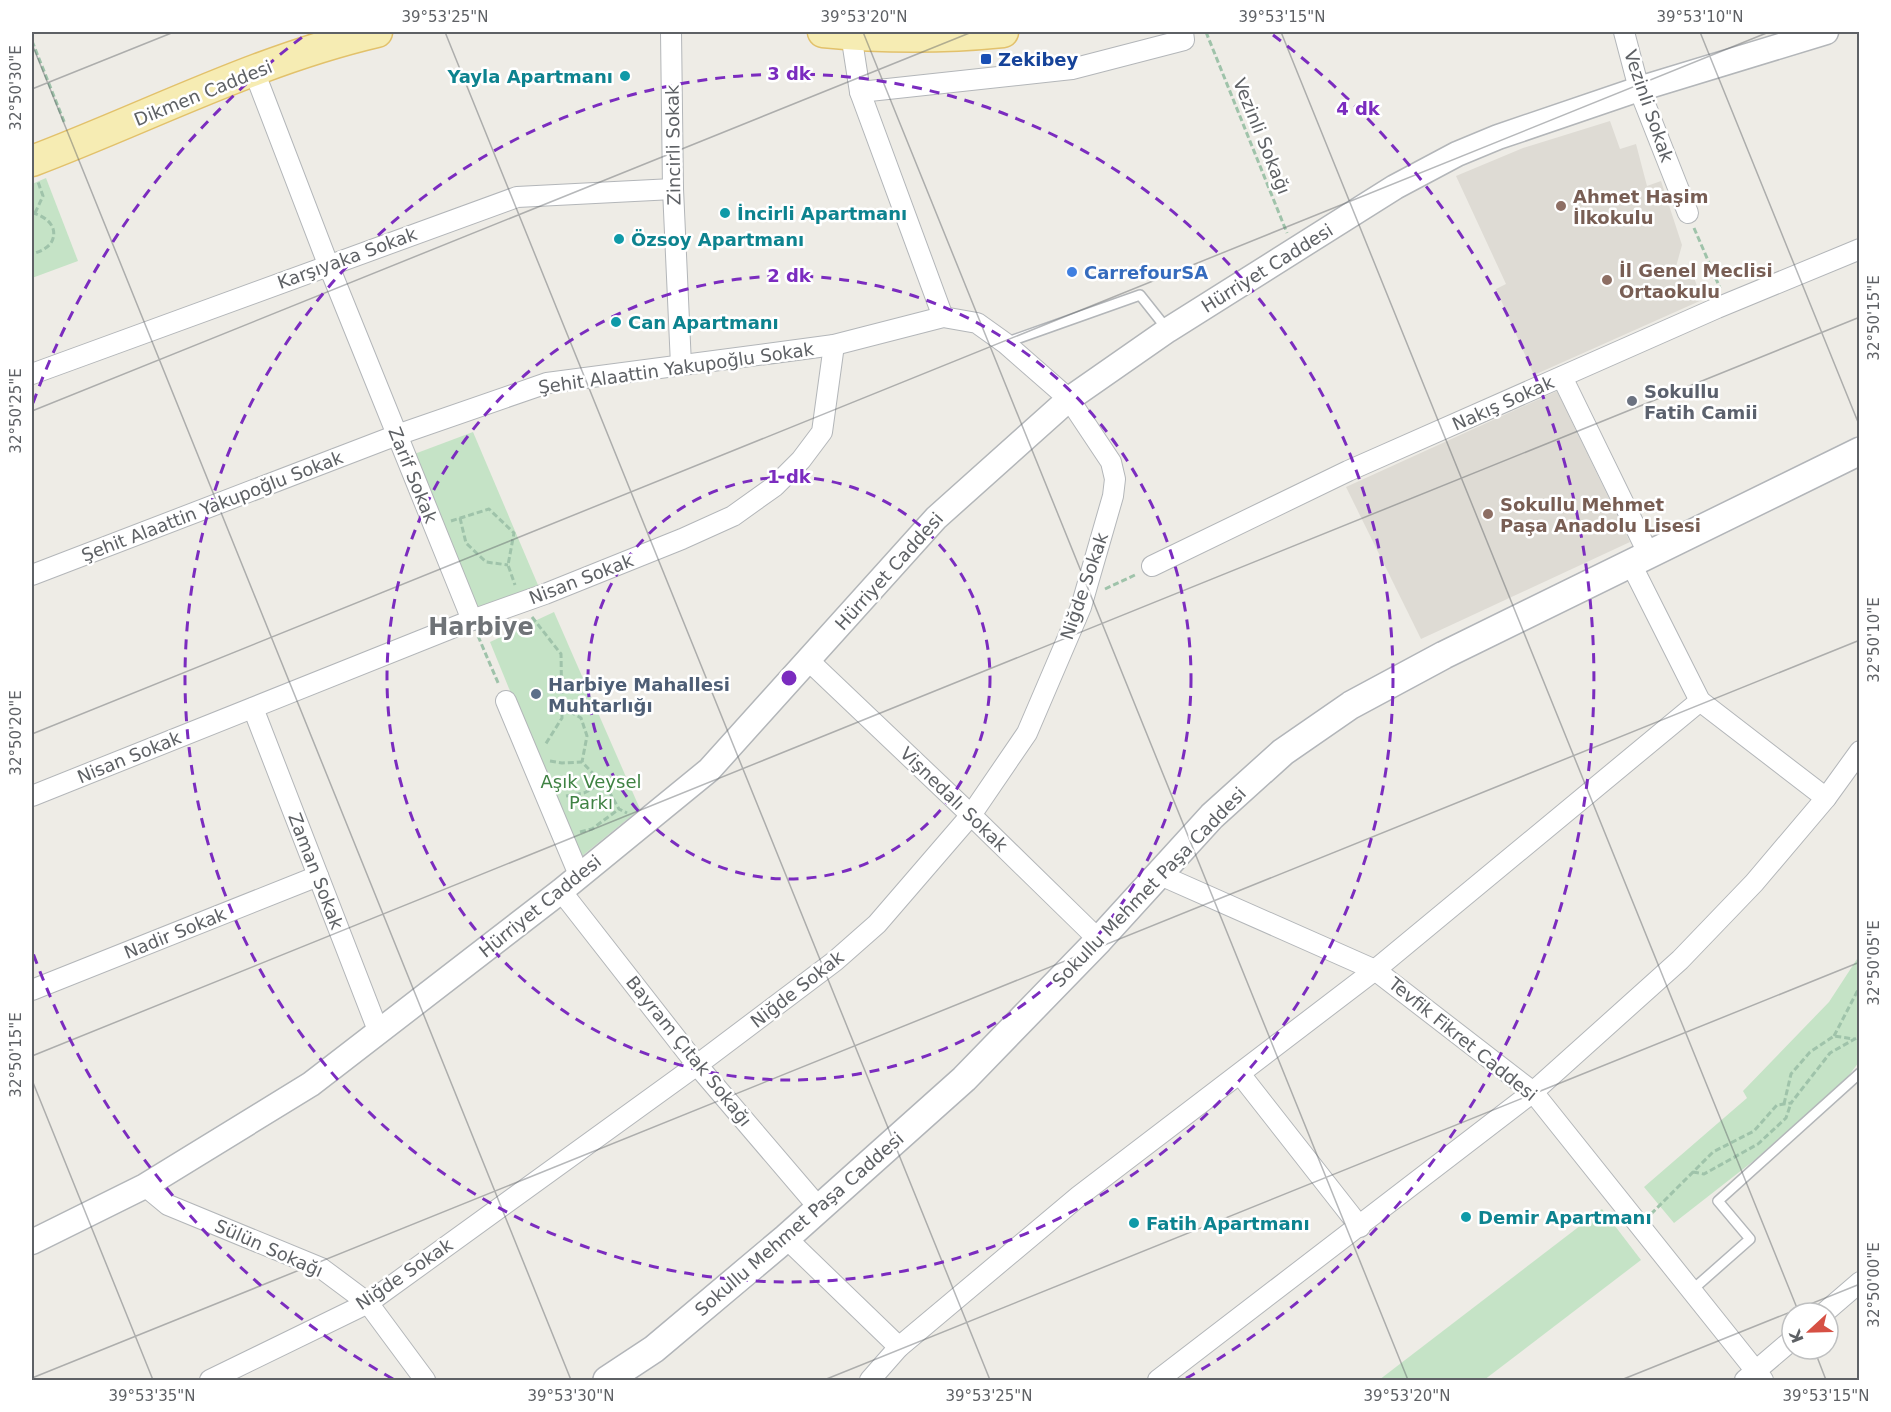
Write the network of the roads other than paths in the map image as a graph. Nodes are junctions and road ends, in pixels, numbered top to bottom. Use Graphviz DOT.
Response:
graph roads {
  1 [pos="377,32"];
  2 [pos="670,32"];
  3 [pos="1003,32"];
  4 [pos="1183,32"];
  5 [pos="1624,32"];
  6 [pos="1826,32"];
  7 [pos="837,33"];
  8 [pos="254,71"];
  9 [pos="1639,88"];
  10 [pos="860,92"];
  11 [pos="33,168"];
  12 [pos="673,189"];
  13 [pos="1688,213"];
  14 [pos="1860,249"];
  15 [pos="328,264"];
  16 [pos="943,316"];
  17 [pos="1168,330"];
  18 [pos="1005,343"];
  19 [pos="834,345"];
  20 [pos="681,365"];
  21 [pos="32,374"];
  22 [pos="1562,377"];
  23 [pos="1069,399"];
  24 [pos="397,435"];
  25 [pos="1860,451"];
  26 [pos="1640,559"];
  27 [pos="1152,566"];
  28 [pos="32,575"];
  29 [pos="472,620"];
  30 [pos="807,660"];
  31 [pos="506,701"];
  32 [pos="1700,701"];
  33 [pos="254,708"];
  34 [pos="1860,751"];
  35 [pos="32,796"];
  36 [pos="1826,798"];
  37 [pos="971,815"];
  38 [pos="1158,874"];
  39 [pos="318,876"];
  40 [pos="570,883"];
  41 [pos="1099,940"];
  42 [pos="1376,970"];
  43 [pos="32,990"];
  44 [pos="379,1034"];
  45 [pos="697,1065"];
  46 [pos="1860,1073"];
  47 [pos="1240,1074"];
  48 [pos="1533,1092"];
  49 [pos="146,1186"];
  50 [pos="820,1209"];
  51 [pos="1360,1227"];
  52 [pos="786,1238"];
  53 [pos="32,1242"];
  54 [pos="1860,1282"];
  55 [pos="1691,1291"];
  56 [pos="1838,1301"];
  57 [pos="368,1303"];
  58 [pos="899,1347"];
  59 [pos="1780,1352"];
  60 [pos="1755,1378"];
  61 [pos="210,1380"];
  62 [pos="425,1380"];
  63 [pos="608,1380"];
  64 [pos="870,1380"];
  65 [pos="1158,1380"];
  1 -- 8 [label="main road, Dikmen Caddesi"];
  2 -- 12 [label="street, Zincirli Sokak"];
  3 -- 7 [label="main road"];
  4 -- 10 [label="street"];
  5 -- 9 [label="street, Vezinli Sokak"];
  6 -- 9 [label="street, Hürriyet Caddesi"];
  7 -- 10 [label="street"];
  8 -- 11 [label="main road, Dikmen Caddesi"];
  8 -- 15 [label="street, Zarif Sokak"];
  9 -- 13 [label="street, Vezinli Sokak"];
  9 -- 17 [label="street, Hürriyet Caddesi"];
  10 -- 16 [label="street"];
  12 -- 15 [label="street, Karşıyaka Sokak"];
  12 -- 20 [label="street, Zincirli Sokak"];
  14 -- 22 [label="street, Nakış Sokak"];
  15 -- 21 [label="street, Karşıyaka Sokak"];
  15 -- 24 [label="street, Zarif Sokak"];
  16 -- 18 [label="street, Şehit Alaattin Yakupoğlu Sokak"];
  16 -- 19 [label="street, Şehit Alaattin Yakupoğlu Sokak"];
  17 -- 18 [label="lane"];
  17 -- 23 [label="street, Hürriyet Caddesi"];
  18 -- 23 [label="street, Şehit Alaattin Yakupoğlu Sokak"];
  19 -- 20 [label="street, Şehit Alaattin Yakupoğlu Sokak"];
  19 -- 29 [label="street, Nisan Sokak"];
  20 -- 24 [label="street, Şehit Alaattin Yakupoğlu Sokak"];
  22 -- 26 [label="street"];
  22 -- 27 [label="street, Nakış Sokak"];
  23 -- 30 [label="street, Hürriyet Caddesi"];
  23 -- 37 [label="street, Niğde Sokak"];
  24 -- 28 [label="street, Şehit Alaattin Yakupoğlu Sokak"];
  24 -- 29 [label="street, Zarif Sokak"];
  25 -- 26 [label="main road, Sokullu Mehmet Paşa Caddesi"];
  26 -- 32 [label="street"];
  26 -- 38 [label="main road, Sokullu Mehmet Paşa Caddesi"];
  29 -- 33 [label="street, Nisan Sokak"];
  30 -- 37 [label="street, Vişnedalı Sokak"];
  30 -- 40 [label="street, Hürriyet Caddesi"];
  31 -- 40 [label="street"];
  32 -- 36 [label="street"];
  32 -- 42 [label="street"];
  33 -- 35 [label="street, Nisan Sokak"];
  33 -- 39 [label="street, Zaman Sokak"];
  34 -- 36 [label="street"];
  36 -- 48 [label="street"];
  37 -- 41 [label="street, Vişnedalı Sokak"];
  37 -- 45 [label="street, Niğde Sokak"];
  38 -- 41 [label="main road, Sokullu Mehmet Paşa Caddesi"];
  38 -- 42 [label="street, Tevfik Fikret Caddesi"];
  39 -- 43 [label="street, Nadir Sokak"];
  39 -- 44 [label="street, Zaman Sokak"];
  40 -- 44 [label="street, Hürriyet Caddesi"];
  40 -- 45 [label="street, Bayram Çıtak Sokağı"];
  41 -- 50 [label="main road, Sokullu Mehmet Paşa Caddesi"];
  42 -- 47 [label="street"];
  42 -- 48 [label="street, Tevfik Fikret Caddesi"];
  44 -- 49 [label="street, Hürriyet Caddesi"];
  45 -- 50 [label="street, Bayram Çıtak Sokağı"];
  45 -- 57 [label="street, Niğde Sokak"];
  46 -- 55 [label="lane"];
  47 -- 51 [label="street"];
  47 -- 58 [label="street"];
  48 -- 51 [label="street"];
  48 -- 55 [label="street, Tevfik Fikret Caddesi"];
  49 -- 53 [label="street, Hürriyet Caddesi"];
  49 -- 57 [label="street, Sülün Sokağı"];
  50 -- 52 [label="main road, Sokullu Mehmet Paşa Caddesi"];
  51 -- 65 [label="street"];
  52 -- 58 [label="street"];
  52 -- 63 [label="main road, Sokullu Mehmet Paşa Caddesi"];
  54 -- 56 [label="street"];
  55 -- 60 [label="street, Tevfik Fikret Caddesi"];
  57 -- 61 [label="street, Niğde Sokak"];
  57 -- 62 [label="street, Sülün Sokağı"];
  58 -- 64 [label="street"];
  59 -- 60 [label="street"];
}
